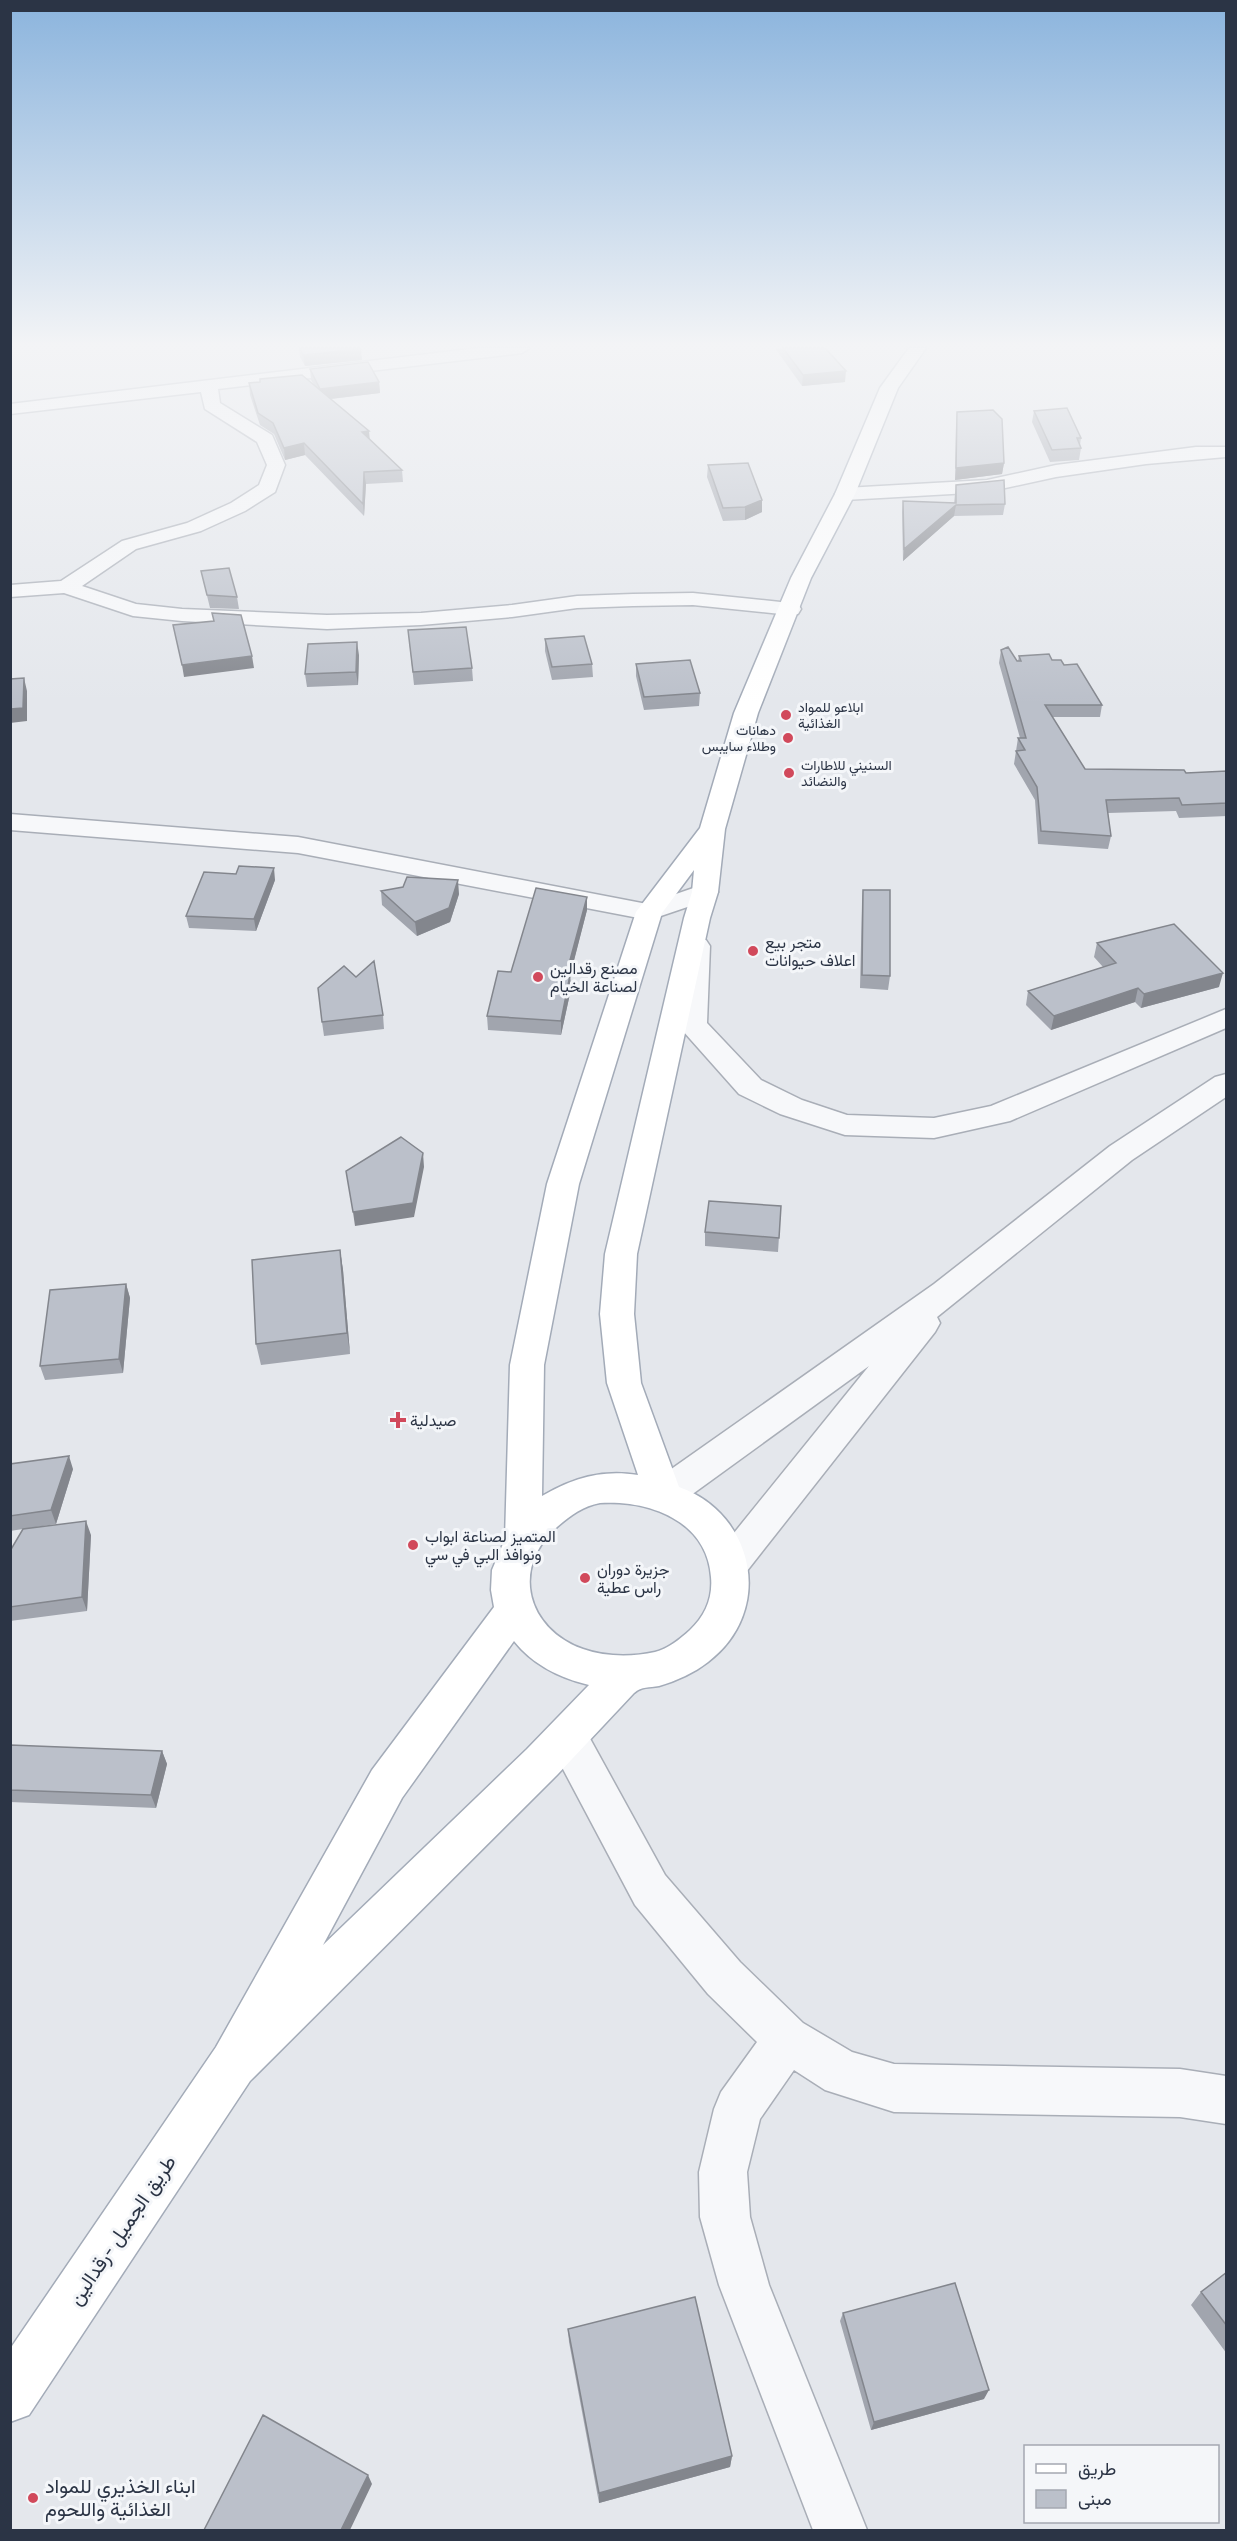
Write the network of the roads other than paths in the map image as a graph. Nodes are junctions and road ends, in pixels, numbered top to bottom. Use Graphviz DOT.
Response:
graph roads {
  1 [pos="275,467"];
  2 [pos="856,467"];
  3 [pos="1088,467"];
  4 [pos="845,494"];
  5 [pos="66,587"];
  6 [pos="10,591"];
  7 [pos="790,609"];
  8 [pos="10,822"];
  9 [pos="712,829"];
  10 [pos="701,905"];
  11 [pos="649,912"];
  12 [pos="1227,1017"];
  13 [pos="1227,1084"];
  14 [pos="946,1293"];
  15 [pos="663,1495"];
  16 [pos="523,1539"];
  17 [pos="730,1565"];
  18 [pos="514,1610"];
  19 [pos="628,1673"];
  20 [pos="567,1737"];
  21 [pos="787,2039"];
  22 [pos="232,2064"];
  23 [pos="1227,2100"];
  24 [pos="10,2396"];
  25 [pos="840,2530"];
  1 -- 5 [label="street"];
  2 -- 4 [label="main road"];
  3 -- 4 [label="street"];
  4 -- 7 [label="main road"];
  5 -- 6 [label="street"];
  5 -- 7 [label="street"];
  7 -- 9 [label="main road"];
  8 -- 11 [label="street"];
  9 -- 10 [label="main road"];
  9 -- 11 [label="main road"];
  10 -- 11 [label="street"];
  10 -- 12 [label="street"];
  10 -- 15 [label="main road"];
  11 -- 16 [label="main road"];
  13 -- 14 [label="street"];
  14 -- 15 [label="street"];
  14 -- 17 [label="street"];
  15 -- 16 [label="main road"];
  15 -- 17 [label="main road"];
  16 -- 18 [label="main road"];
  17 -- 19 [label="main road"];
  18 -- 19 [label="main road"];
  18 -- 22 [label="main road"];
  19 -- 20 [label="main road"];
  20 -- 21 [label="street"];
  20 -- 22 [label="main road"];
  21 -- 23 [label="street"];
  21 -- 25 [label="street"];
  22 -- 24 [label="main road, طريق الجميل -رقدالين"];
}
